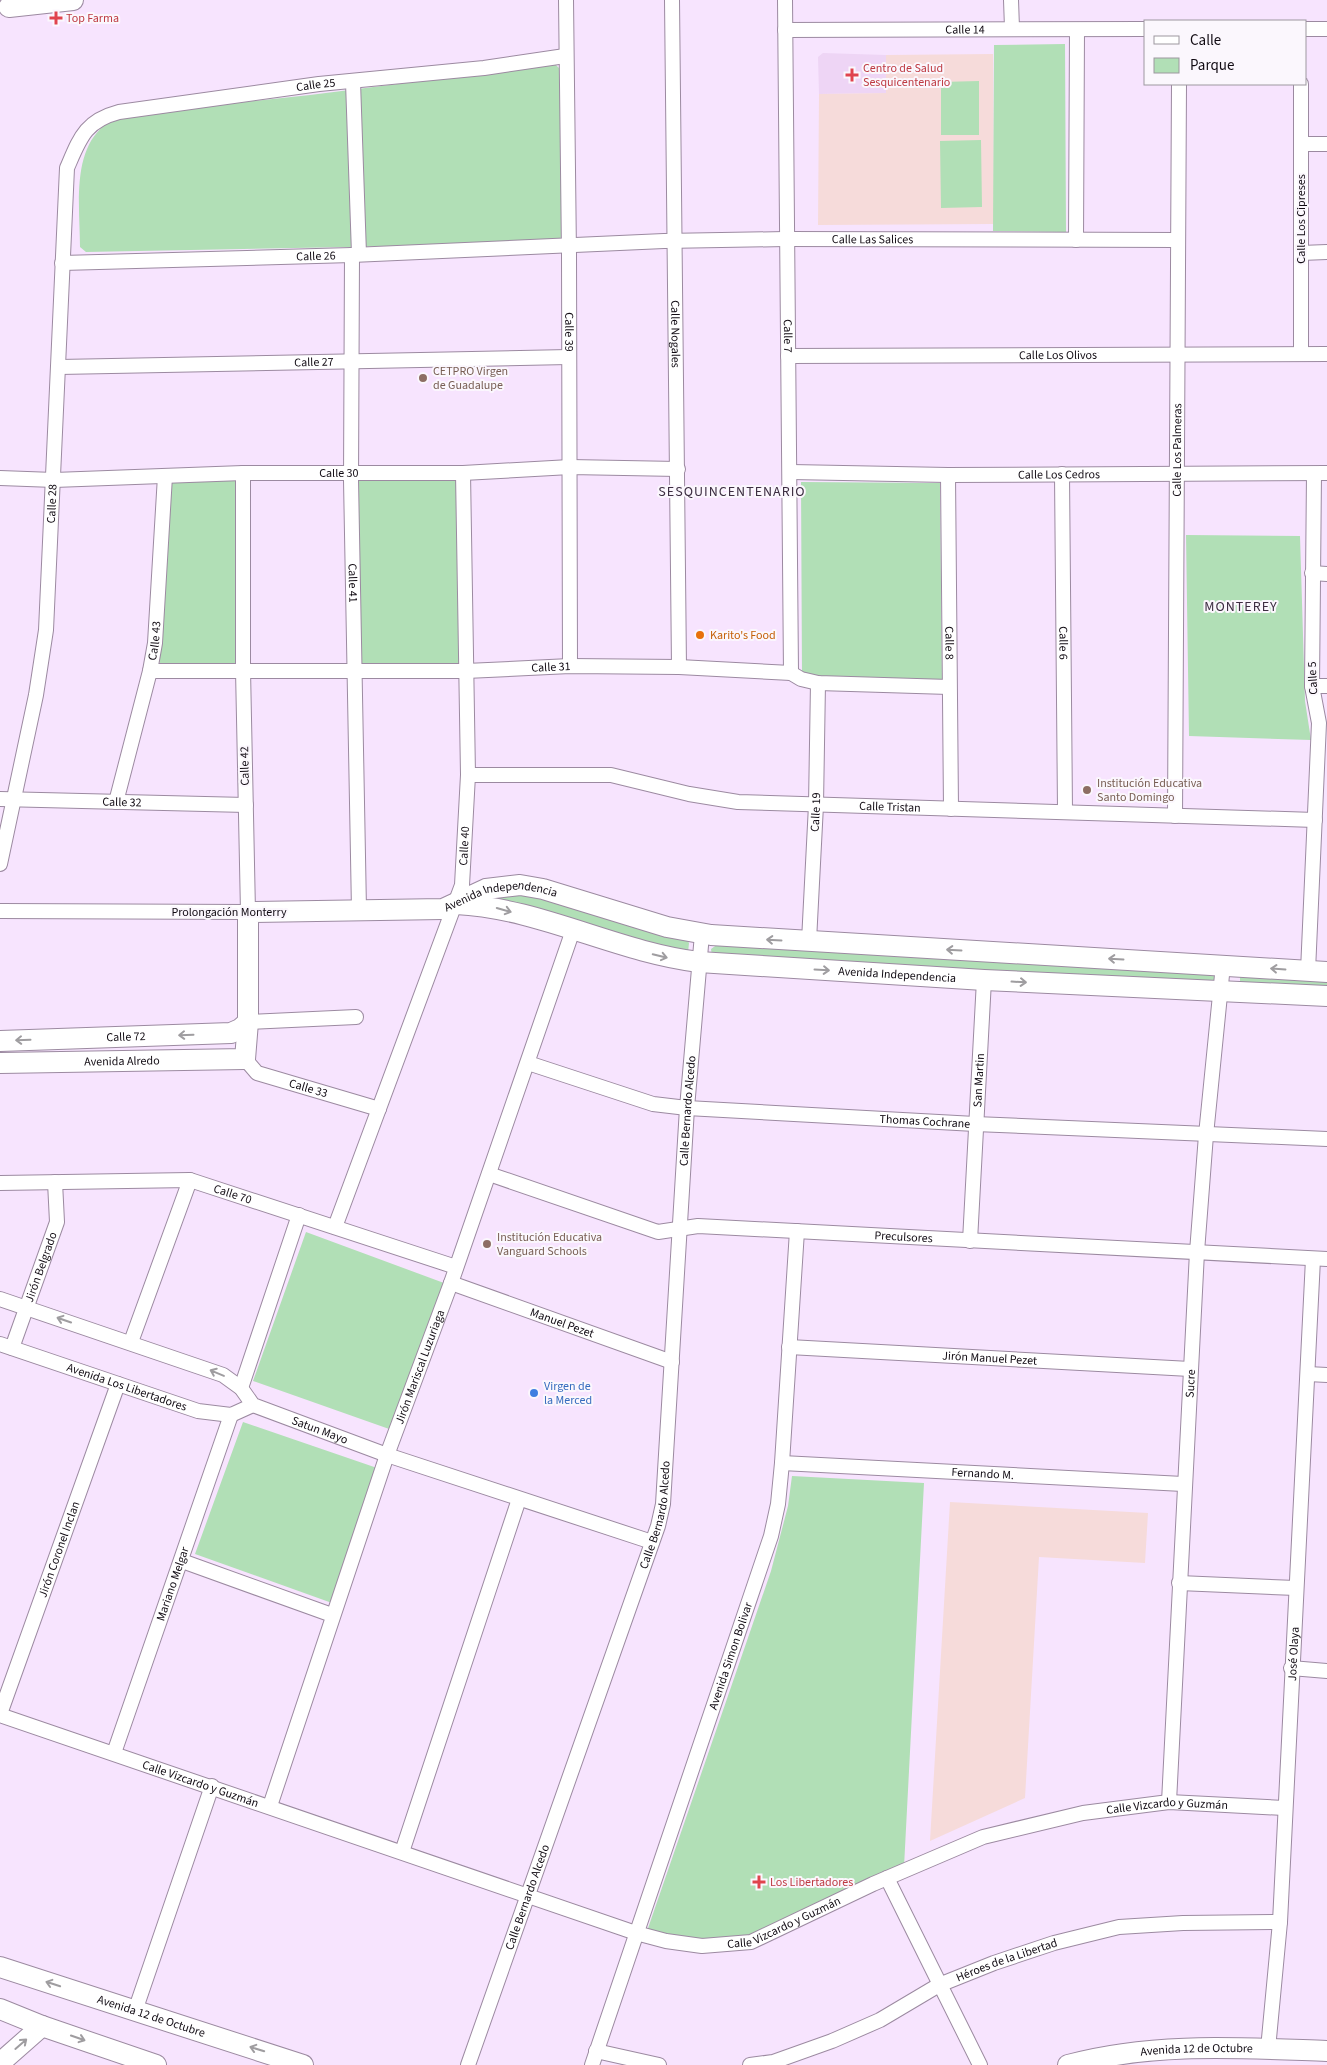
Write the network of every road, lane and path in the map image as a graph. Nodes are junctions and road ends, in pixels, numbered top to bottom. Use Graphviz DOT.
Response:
graph roads {
  1 [pos="29,0"];
  2 [pos="73,0"];
  3 [pos="566,0"];
  4 [pos="672,0"];
  5 [pos="785,0"];
  6 [pos="1011,0"];
  7 [pos="4,8"];
  8 [pos="1012,28"];
  9 [pos="1144,29"];
  10 [pos="1307,29"];
  11 [pos="1327,29"];
  12 [pos="785,30"];
  13 [pos="1077,30"];
  14 [pos="565,56"];
  15 [pos="353,82"];
  16 [pos="1179,85"];
  17 [pos="1301,85"];
  18 [pos="79,141"];
  19 [pos="1301,144"];
  20 [pos="1327,144"];
  21 [pos="786,239"];
  22 [pos="1076,240"];
  23 [pos="1177,240"];
  24 [pos="673,242"];
  25 [pos="569,246"];
  26 [pos="1327,252"];
  27 [pos="1301,253"];
  28 [pos="355,255"];
  29 [pos="62,262"];
  30 [pos="1178,354"];
  31 [pos="1300,354"];
  32 [pos="1327,354"];
  33 [pos="788,356"];
  34 [pos="570,357"];
  35 [pos="350,362"];
  36 [pos="59,367"];
  37 [pos="570,467"];
  38 [pos="678,469"];
  39 [pos="351,472"];
  40 [pos="791,472"];
  41 [pos="243,473"];
  42 [pos="464,473"];
  43 [pos="1062,474"];
  44 [pos="1176,474"];
  45 [pos="1320,474"];
  46 [pos="948,475"];
  47 [pos="165,476"];
  48 [pos="0,478"];
  49 [pos="54,480"];
  50 [pos="1312,574"];
  51 [pos="1327,574"];
  52 [pos="570,666"];
  53 [pos="679,667"];
  54 [pos="243,670"];
  55 [pos="354,670"];
  56 [pos="150,671"];
  57 [pos="466,671"];
  58 [pos="791,673"];
  59 [pos="818,683"];
  60 [pos="1312,686"];
  61 [pos="1327,686"];
  62 [pos="949,687"];
  63 [pos="468,775"];
  64 [pos="7,799"];
  65 [pos="116,802"];
  66 [pos="246,804"];
  67 [pos="816,805"];
  68 [pos="951,809"];
  69 [pos="1065,811"];
  70 [pos="1175,816"];
  71 [pos="1315,820"];
  72 [pos="0,864"];
  73 [pos="456,904"];
  74 [pos="359,910"];
  75 [pos="0,912"];
  76 [pos="248,912"];
  77 [pos="573,930"];
  78 [pos="702,934"];
  79 [pos="809,941"];
  80 [pos="699,962"];
  81 [pos="1223,965"];
  82 [pos="1318,972"];
  83 [pos="984,980"];
  84 [pos="1222,991"];
  85 [pos="1327,996"];
  86 [pos="356,1018"];
  87 [pos="248,1022"];
  88 [pos="216,1034"];
  89 [pos="0,1041"];
  90 [pos="245,1059"];
  91 [pos="214,1060"];
  92 [pos="0,1063"];
  93 [pos="528,1063"];
  94 [pos="687,1108"];
  95 [pos="379,1109"];
  96 [pos="975,1124"];
  97 [pos="1206,1135"];
  98 [pos="1327,1139"];
  99 [pos="489,1174"];
  100 [pos="190,1180"];
  101 [pos="55,1182"];
  102 [pos="0,1183"];
  103 [pos="299,1214"];
  104 [pos="335,1227"];
  105 [pos="679,1229"];
  106 [pos="797,1231"];
  107 [pos="970,1241"];
  108 [pos="1197,1252"];
  109 [pos="1320,1259"];
  110 [pos="456,1267"];
  111 [pos="451,1283"];
  112 [pos="0,1299"];
  113 [pos="26,1307"];
  114 [pos="131,1342"];
  115 [pos="6,1346"];
  116 [pos="789,1347"];
  117 [pos="672,1362"];
  118 [pos="1190,1369"];
  119 [pos="1308,1374"];
  120 [pos="1327,1374"];
  121 [pos="118,1384"];
  122 [pos="241,1388"];
  123 [pos="253,1405"];
  124 [pos="231,1415"];
  125 [pos="387,1455"];
  126 [pos="782,1464"];
  127 [pos="1183,1484"];
  128 [pos="519,1499"];
  129 [pos="652,1542"];
  130 [pos="182,1561"];
  131 [pos="1179,1583"];
  132 [pos="1296,1588"];
  133 [pos="332,1615"];
  134 [pos="1291,1668"];
  135 [pos="1327,1670"];
  136 [pos="0,1714"];
  137 [pos="114,1752"];
  138 [pos="212,1786"];
  139 [pos="1169,1802"];
  140 [pos="270,1806"];
  141 [pos="1284,1808"];
  142 [pos="402,1852"];
  143 [pos="887,1878"];
  144 [pos="527,1895"];
  145 [pos="1280,1922"];
  146 [pos="636,1933"];
  147 [pos="0,1967"];
  148 [pos="939,1985"];
  149 [pos="0,2009"];
  150 [pos="135,2011"];
  151 [pos="42,2026"];
  152 [pos="1268,2049"];
  153 [pos="596,2051"];
  154 [pos="1327,2051"];
  155 [pos="0,2063"];
  156 [pos="156,2065"];
  157 [pos="303,2065"];
  158 [pos="468,2065"];
  159 [pos="592,2065"];
  160 [pos="659,2065"];
  161 [pos="750,2065"];
  162 [pos="980,2065"];
  163 [pos="1068,2065"];
  1 -- 7 [label="street"];
  2 -- 7 [label="street"];
  3 -- 14 [label="street, Calle 39"];
  4 -- 24 [label="street, Calle Nogales"];
  5 -- 12 [label="street, Calle 7"];
  6 -- 8 [label="street"];
  8 -- 12 [label="street, Calle 14"];
  8 -- 13 [label="street, Calle 14"];
  9 -- 13 [label="street, Calle 14"];
  10 -- 11 [label="street"];
  12 -- 21 [label="street, Calle 7"];
  13 -- 22 [label="street"];
  14 -- 15 [label="street, Calle 25"];
  14 -- 25 [label="street, Calle 39"];
  15 -- 18 [label="street, Calle 25"];
  15 -- 28 [label="street, Calle 41"];
  16 -- 23 [label="street, Calle Los Palmeras"];
  17 -- 19 [label="street, Calle Los Cipreses"];
  18 -- 29 [label="street, Calle 28"];
  19 -- 20 [label="street"];
  19 -- 27 [label="street, Calle Los Cipreses"];
  21 -- 22 [label="street, Calle Las Salices"];
  21 -- 24 [label="street, Calle Las Salices"];
  21 -- 33 [label="street, Calle 7"];
  22 -- 23 [label="street, Calle Las Salices"];
  23 -- 30 [label="street, Calle Los Palmeras"];
  24 -- 25 [label="street, Calle Las Salices"];
  24 -- 38 [label="street, Calle Nogales"];
  25 -- 28 [label="street, Calle 26"];
  25 -- 34 [label="street, Calle 39"];
  26 -- 27 [label="street"];
  27 -- 31 [label="street, Calle Los Cipreses"];
  28 -- 29 [label="street, Calle 26"];
  28 -- 35 [label="street, Calle 41"];
  29 -- 36 [label="street, Calle 28"];
  30 -- 31 [label="street, Calle Los Olivos"];
  30 -- 33 [label="street, Calle Los Olivos"];
  30 -- 44 [label="street, Calle Los Palmeras"];
  31 -- 32 [label="street, Calle Los Olivos"];
  33 -- 40 [label="street, Calle 7"];
  34 -- 35 [label="street, Calle 27"];
  34 -- 37 [label="street, Calle 39"];
  35 -- 36 [label="street, Calle 27"];
  35 -- 39 [label="street, Calle 41"];
  36 -- 49 [label="street, Calle 28"];
  37 -- 38 [label="street, Calle 30"];
  37 -- 42 [label="street, Calle 30"];
  37 -- 52 [label="street, Calle 39"];
  38 -- 53 [label="street, Calle Nogales"];
  39 -- 41 [label="street, Calle 30"];
  39 -- 42 [label="street, Calle 30"];
  39 -- 55 [label="street, Calle 41"];
  40 -- 46 [label="street, Calle Los Cedros"];
  40 -- 58 [label="street, Calle 7"];
  41 -- 47 [label="street, Calle 30"];
  41 -- 54 [label="street, Calle 42"];
  42 -- 57 [label="street, Calle 40"];
  43 -- 44 [label="street, Calle Los Cedros"];
  43 -- 46 [label="street, Calle Los Cedros"];
  43 -- 69 [label="street, Calle 6"];
  44 -- 45 [label="street, Calle Los Cedros"];
  44 -- 70 [label="street, Calle Los Palmeras"];
  45 -- 50 [label="street, Calle 5"];
  46 -- 62 [label="street, Calle 8"];
  47 -- 49 [label="street, Calle 30"];
  47 -- 56 [label="street, Calle 43"];
  48 -- 49 [label="street, Calle 30"];
  49 -- 64 [label="street, Calle 28"];
  50 -- 51 [label="street"];
  50 -- 60 [label="street, Calle 5"];
  52 -- 53 [label="street, Calle 31"];
  52 -- 57 [label="street, Calle 31"];
  53 -- 58 [label="street, Calle 31"];
  54 -- 55 [label="street, Calle 31"];
  54 -- 56 [label="street, Calle 31"];
  54 -- 66 [label="street, Calle 42"];
  55 -- 57 [label="street, Calle 31"];
  55 -- 74 [label="street, Calle 41"];
  56 -- 65 [label="street, Calle 43"];
  57 -- 63 [label="street, Calle 40"];
  58 -- 59 [label="street, Calle 31"];
  59 -- 62 [label="street, Calle 31"];
  59 -- 67 [label="street, Calle 19"];
  60 -- 61 [label="street"];
  60 -- 71 [label="street, Calle 5"];
  62 -- 68 [label="street, Calle 8"];
  63 -- 67 [label="street, Calle Tristan"];
  63 -- 73 [label="street, Calle 40"];
  64 -- 65 [label="street, Calle 32"];
  64 -- 72 [label="street, Calle 28"];
  65 -- 66 [label="street, Calle 32"];
  66 -- 76 [label="street, Calle 42"];
  67 -- 68 [label="street, Calle Tristan"];
  67 -- 79 [label="street, Calle 19"];
  68 -- 69 [label="street, Calle Tristan"];
  69 -- 70 [label="street, Calle Tristan"];
  70 -- 71 [label="street, Calle Tristan"];
  71 -- 82 [label="street, Calle 5"];
  73 -- 74 [label="street, Prolongación Monterry"];
  73 -- 77 [label="street, Avenida Independencia, one-way"];
  73 -- 78 [label="street, Avenida Independencia"];
  73 -- 95 [label="street, Calle 40"];
  74 -- 76 [label="street, Prolongación Monterry"];
  75 -- 76 [label="street, Prolongación Monterry"];
  76 -- 87 [label="street, Calle 42"];
  77 -- 80 [label="street, Avenida Independencia, one-way"];
  77 -- 93 [label="street, Jirón Mariscal Luzuriaga"];
  79 -- 78 [label="street, Avenida Independencia, one-way"];
  78 -- 80 [label="street, Calle Bernardo Alcedo"];
  81 -- 79 [label="street, Avenida Independencia, one-way"];
  80 -- 83 [label="street, Avenida Independencia, one-way"];
  80 -- 94 [label="street, Calle Bernardo Alcedo"];
  82 -- 81 [label="street, Avenida Independencia, one-way"];
  81 -- 84 [label="street, Sucre"];
  83 -- 84 [label="street, Avenida Independencia, one-way"];
  83 -- 96 [label="street, San Martin"];
  84 -- 85 [label="street, Avenida Independencia"];
  84 -- 97 [label="street, Sucre"];
  86 -- 87 [label="street"];
  87 -- 88 [label="street, Calle 72"];
  87 -- 90 [label="street, Calle 42"];
  88 -- 89 [label="street, Calle 72, one-way"];
  88 -- 91 [label="street"];
  90 -- 91 [label="street, Avenida Alredo"];
  90 -- 95 [label="street, Calle 33"];
  91 -- 92 [label="street, Avenida Alredo"];
  93 -- 94 [label="street, Thomas Cochrane"];
  93 -- 99 [label="street, Jirón Mariscal Luzuriaga"];
  94 -- 96 [label="street, Thomas Cochrane"];
  94 -- 105 [label="street, Calle Bernardo Alcedo"];
  95 -- 104 [label="street, Calle 40"];
  96 -- 97 [label="street, Thomas Cochrane"];
  96 -- 107 [label="street, San Martin"];
  97 -- 98 [label="street, Thomas Cochrane"];
  97 -- 108 [label="street, Sucre"];
  99 -- 105 [label="street, Preculsores"];
  99 -- 110 [label="street, Jirón Mariscal Luzuriaga"];
  100 -- 101 [label="street, Calle 70"];
  100 -- 103 [label="street, Calle 70"];
  100 -- 114 [label="street"];
  101 -- 102 [label="street, Calle 70"];
  101 -- 113 [label="street, Jirón Belgrado"];
  103 -- 104 [label="street, Calle 70"];
  103 -- 122 [label="street"];
  104 -- 110 [label="street, Calle 70"];
  105 -- 106 [label="street, Preculsores"];
  105 -- 117 [label="street, Calle Bernardo Alcedo"];
  106 -- 107 [label="street, Preculsores"];
  106 -- 116 [label="street, Avenida Simon Bolivar"];
  107 -- 108 [label="street, Preculsores"];
  108 -- 109 [label="street, Preculsores"];
  108 -- 118 [label="street, Sucre"];
  109 -- 119 [label="street, José Olaya"];
  110 -- 111 [label="street, Jirón Mariscal Luzuriaga"];
  111 -- 117 [label="street, Manuel Pezet"];
  111 -- 125 [label="street, Jirón Mariscal Luzuriaga"];
  112 -- 113 [label="street"];
  114 -- 113 [label="street, one-way"];
  113 -- 115 [label="street, Jirón Belgrado"];
  122 -- 114 [label="street, one-way"];
  115 -- 121 [label="street, Avenida Los Libertadores"];
  116 -- 118 [label="street, Jirón Manuel Pezet"];
  116 -- 126 [label="street, Avenida Simon Bolivar"];
  117 -- 129 [label="street, Calle Bernardo Alcedo"];
  118 -- 127 [label="street, Sucre"];
  119 -- 120 [label="street"];
  119 -- 132 [label="street, José Olaya"];
  121 -- 124 [label="street, Avenida Los Libertadores"];
  121 -- 136 [label="street, Jirón Coronel Inclan"];
  122 -- 123 [label="street"];
  123 -- 124 [label="street"];
  123 -- 125 [label="street, Satun Mayo"];
  124 -- 130 [label="street, Mariano Melgar"];
  125 -- 128 [label="street, Satun Mayo"];
  125 -- 133 [label="street, Jirón Mariscal Luzuriaga"];
  126 -- 127 [label="street, Fernando M."];
  126 -- 146 [label="street, Avenida Simon Bolivar"];
  127 -- 131 [label="street, Sucre"];
  128 -- 129 [label="street, Satun Mayo"];
  128 -- 142 [label="street"];
  129 -- 144 [label="street, Calle Bernardo Alcedo"];
  130 -- 133 [label="street"];
  130 -- 137 [label="street, Mariano Melgar"];
  131 -- 132 [label="street"];
  131 -- 139 [label="street, Sucre"];
  132 -- 134 [label="street, José Olaya"];
  133 -- 140 [label="street, Jirón Mariscal Luzuriaga"];
  134 -- 135 [label="street"];
  134 -- 141 [label="street, José Olaya"];
  136 -- 137 [label="street, Calle Vizcardo y Guzmán"];
  137 -- 138 [label="street, Calle Vizcardo y Guzmán"];
  138 -- 140 [label="street, Calle Vizcardo y Guzmán"];
  138 -- 150 [label="street"];
  139 -- 141 [label="street, Calle Vizcardo y Guzmán"];
  139 -- 143 [label="street, Calle Vizcardo y Guzmán"];
  140 -- 142 [label="street, Calle Vizcardo y Guzmán"];
  141 -- 145 [label="street, José Olaya"];
  142 -- 144 [label="street, Calle Vizcardo y Guzmán"];
  143 -- 146 [label="street, Calle Vizcardo y Guzmán"];
  143 -- 148 [label="street"];
  144 -- 146 [label="street, Calle Vizcardo y Guzmán"];
  144 -- 158 [label="street, Calle Bernardo Alcedo"];
  145 -- 148 [label="street, Héroes de la Libertad"];
  145 -- 152 [label="street, José Olaya"];
  146 -- 153 [label="street, Avenida Simon Bolivar"];
  150 -- 147 [label="street, Avenida 12 de Octubre, one-way"];
  148 -- 161 [label="street, Héroes de la Libertad"];
  148 -- 162 [label="street"];
  149 -- 151 [label="street"];
  157 -- 150 [label="street, Avenida 12 de Octubre, one-way"];
  155 -- 151 [label="street, one-way"];
  151 -- 156 [label="street, one-way"];
  152 -- 154 [label="street, Avenida 12 de Octubre"];
  152 -- 163 [label="street, Avenida 12 de Octubre"];
  153 -- 159 [label="street, Avenida Simon Bolivar"];
  153 -- 160 [label="street"];
}
